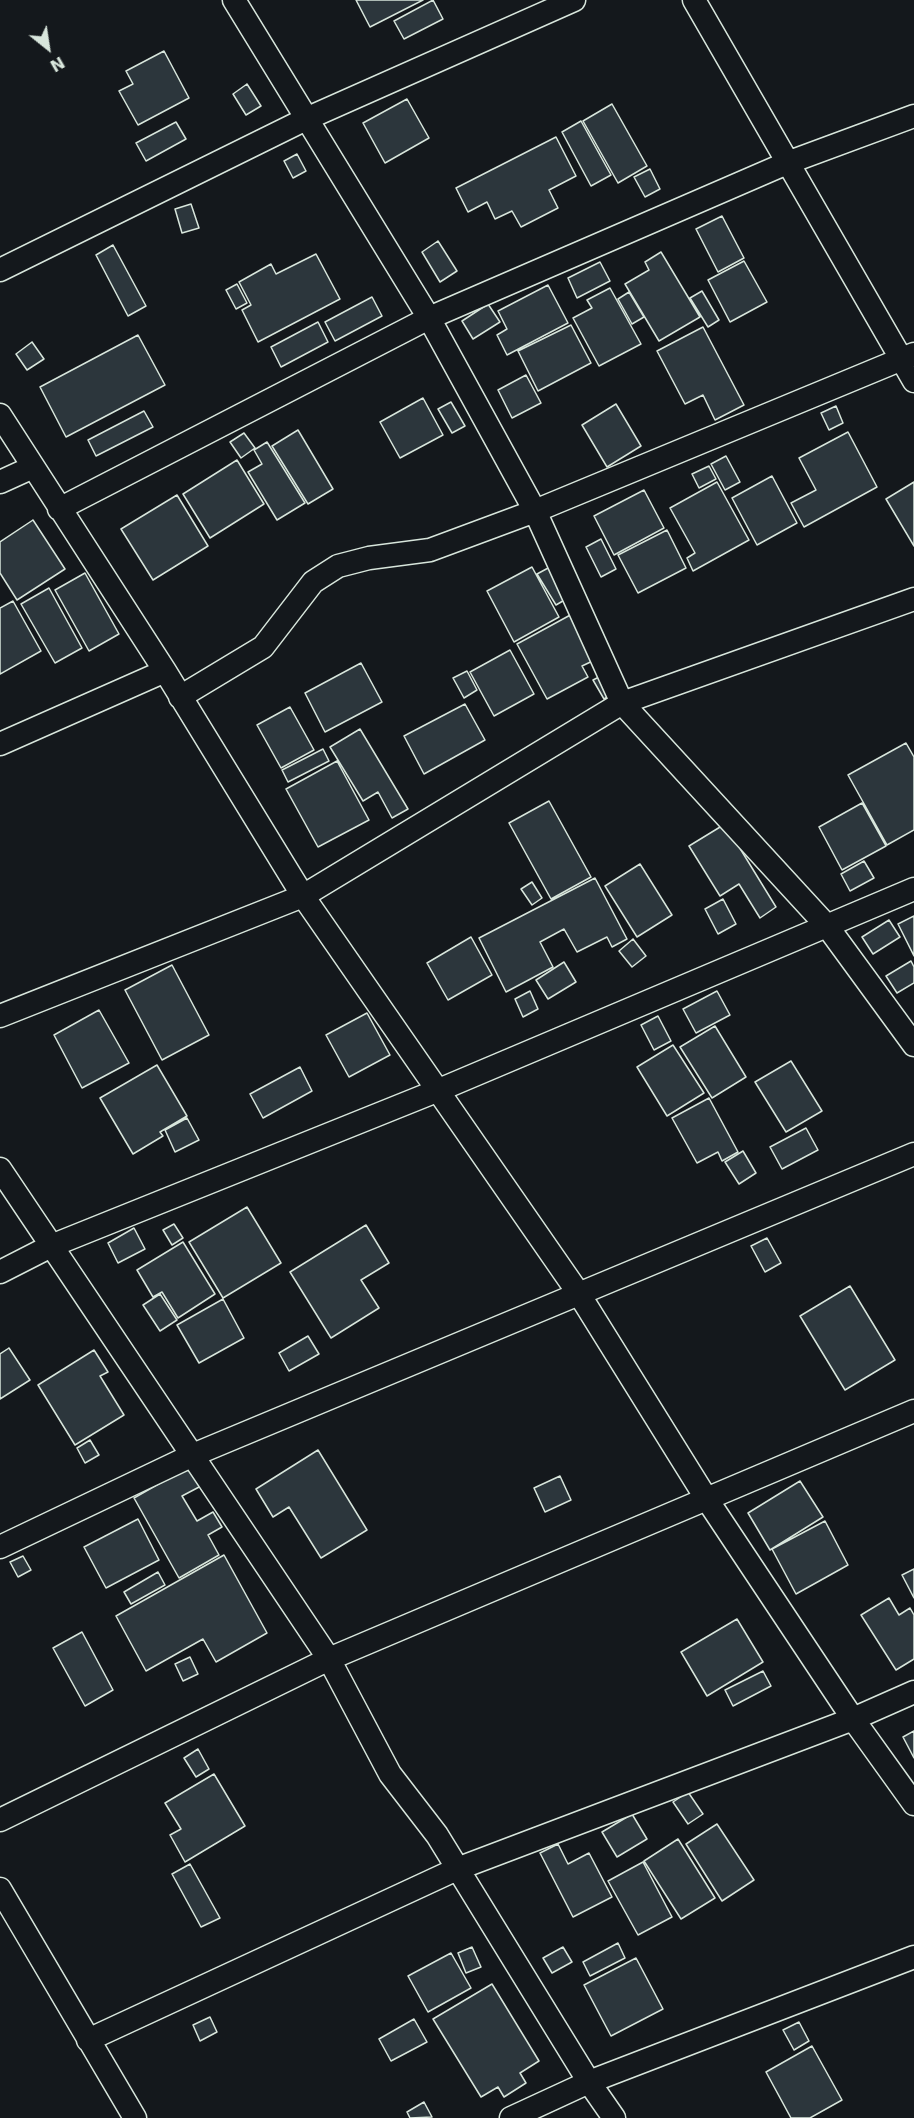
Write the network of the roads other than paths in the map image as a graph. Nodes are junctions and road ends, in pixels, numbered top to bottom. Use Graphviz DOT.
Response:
graph roads {
  1 [pos="234,0"];
  2 [pos="574,0"];
  3 [pos="694,0"];
  4 [pos="914,116"];
  5 [pos="306,119"];
  6 [pos="787,164"];
  7 [pos="0,270"];
  8 [pos="429,318"];
  9 [pos="907,356"];
  10 [pos="914,381"];
  11 [pos="0,415"];
  12 [pos="33,467"];
  13 [pos="0,482"];
  14 [pos="59,509"];
  15 [pos="535,511"];
  16 [pos="914,598"];
  17 [pos="165,671"];
  18 [pos="180,697"];
  19 [pos="622,704"];
  20 [pos="0,744"];
  21 [pos="914,889"];
  22 [pos="303,896"];
  23 [pos="827,926"];
  24 [pos="0,1016"];
  25 [pos="914,1045"];
  26 [pos="439,1090"];
  27 [pos="914,1154"];
  28 [pos="0,1169"];
  29 [pos="51,1246"];
  30 [pos="0,1272"];
  31 [pos="579,1294"];
  32 [pos="914,1411"];
  33 [pos="193,1455"];
  34 [pos="706,1498"];
  35 [pos="0,1547"];
  36 [pos="329,1659"];
  37 [pos="914,1692"];
  38 [pos="853,1719"];
  39 [pos="914,1804"];
  40 [pos="0,1820"];
  41 [pos="457,1869"];
  42 [pos="0,1889"];
  43 [pos="914,1957"];
  44 [pos="88,2040"];
  45 [pos="589,2082"];
  46 [pos="135,2118"];
  47 [pos="511,2118"];
  48 [pos="614,2118"];
  1 -- 5 [label="street"];
  2 -- 5 [label="street"];
  3 -- 6 [label="street"];
  4 -- 6 [label="street"];
  5 -- 7 [label="street"];
  5 -- 8 [label="street"];
  6 -- 8 [label="street"];
  6 -- 9 [label="street"];
  8 -- 14 [label="street"];
  8 -- 15 [label="street"];
  9 -- 10 [label="street"];
  9 -- 15 [label="street"];
  11 -- 12 [label="street"];
  12 -- 13 [label="street"];
  12 -- 14 [label="street"];
  14 -- 17 [label="street"];
  15 -- 18 [label="street"];
  15 -- 19 [label="street"];
  16 -- 19 [label="street"];
  17 -- 18 [label="street"];
  17 -- 20 [label="street"];
  18 -- 22 [label="street"];
  19 -- 22 [label="street"];
  19 -- 23 [label="street"];
  21 -- 23 [label="street"];
  22 -- 24 [label="street"];
  22 -- 26 [label="street"];
  23 -- 25 [label="street"];
  23 -- 26 [label="street"];
  26 -- 29 [label="street"];
  26 -- 31 [label="street"];
  27 -- 31 [label="street"];
  28 -- 29 [label="street"];
  29 -- 30 [label="street"];
  29 -- 33 [label="street"];
  31 -- 33 [label="street"];
  31 -- 34 [label="street"];
  32 -- 34 [label="street"];
  33 -- 35 [label="street"];
  33 -- 36 [label="street"];
  34 -- 36 [label="street"];
  34 -- 38 [label="street"];
  36 -- 40 [label="street"];
  36 -- 41 [label="street"];
  37 -- 38 [label="street"];
  38 -- 39 [label="street"];
  38 -- 41 [label="street"];
  41 -- 44 [label="street"];
  41 -- 45 [label="street"];
  42 -- 44 [label="street"];
  43 -- 45 [label="street"];
  44 -- 46 [label="street"];
  45 -- 47 [label="street"];
  45 -- 48 [label="street"];
}
